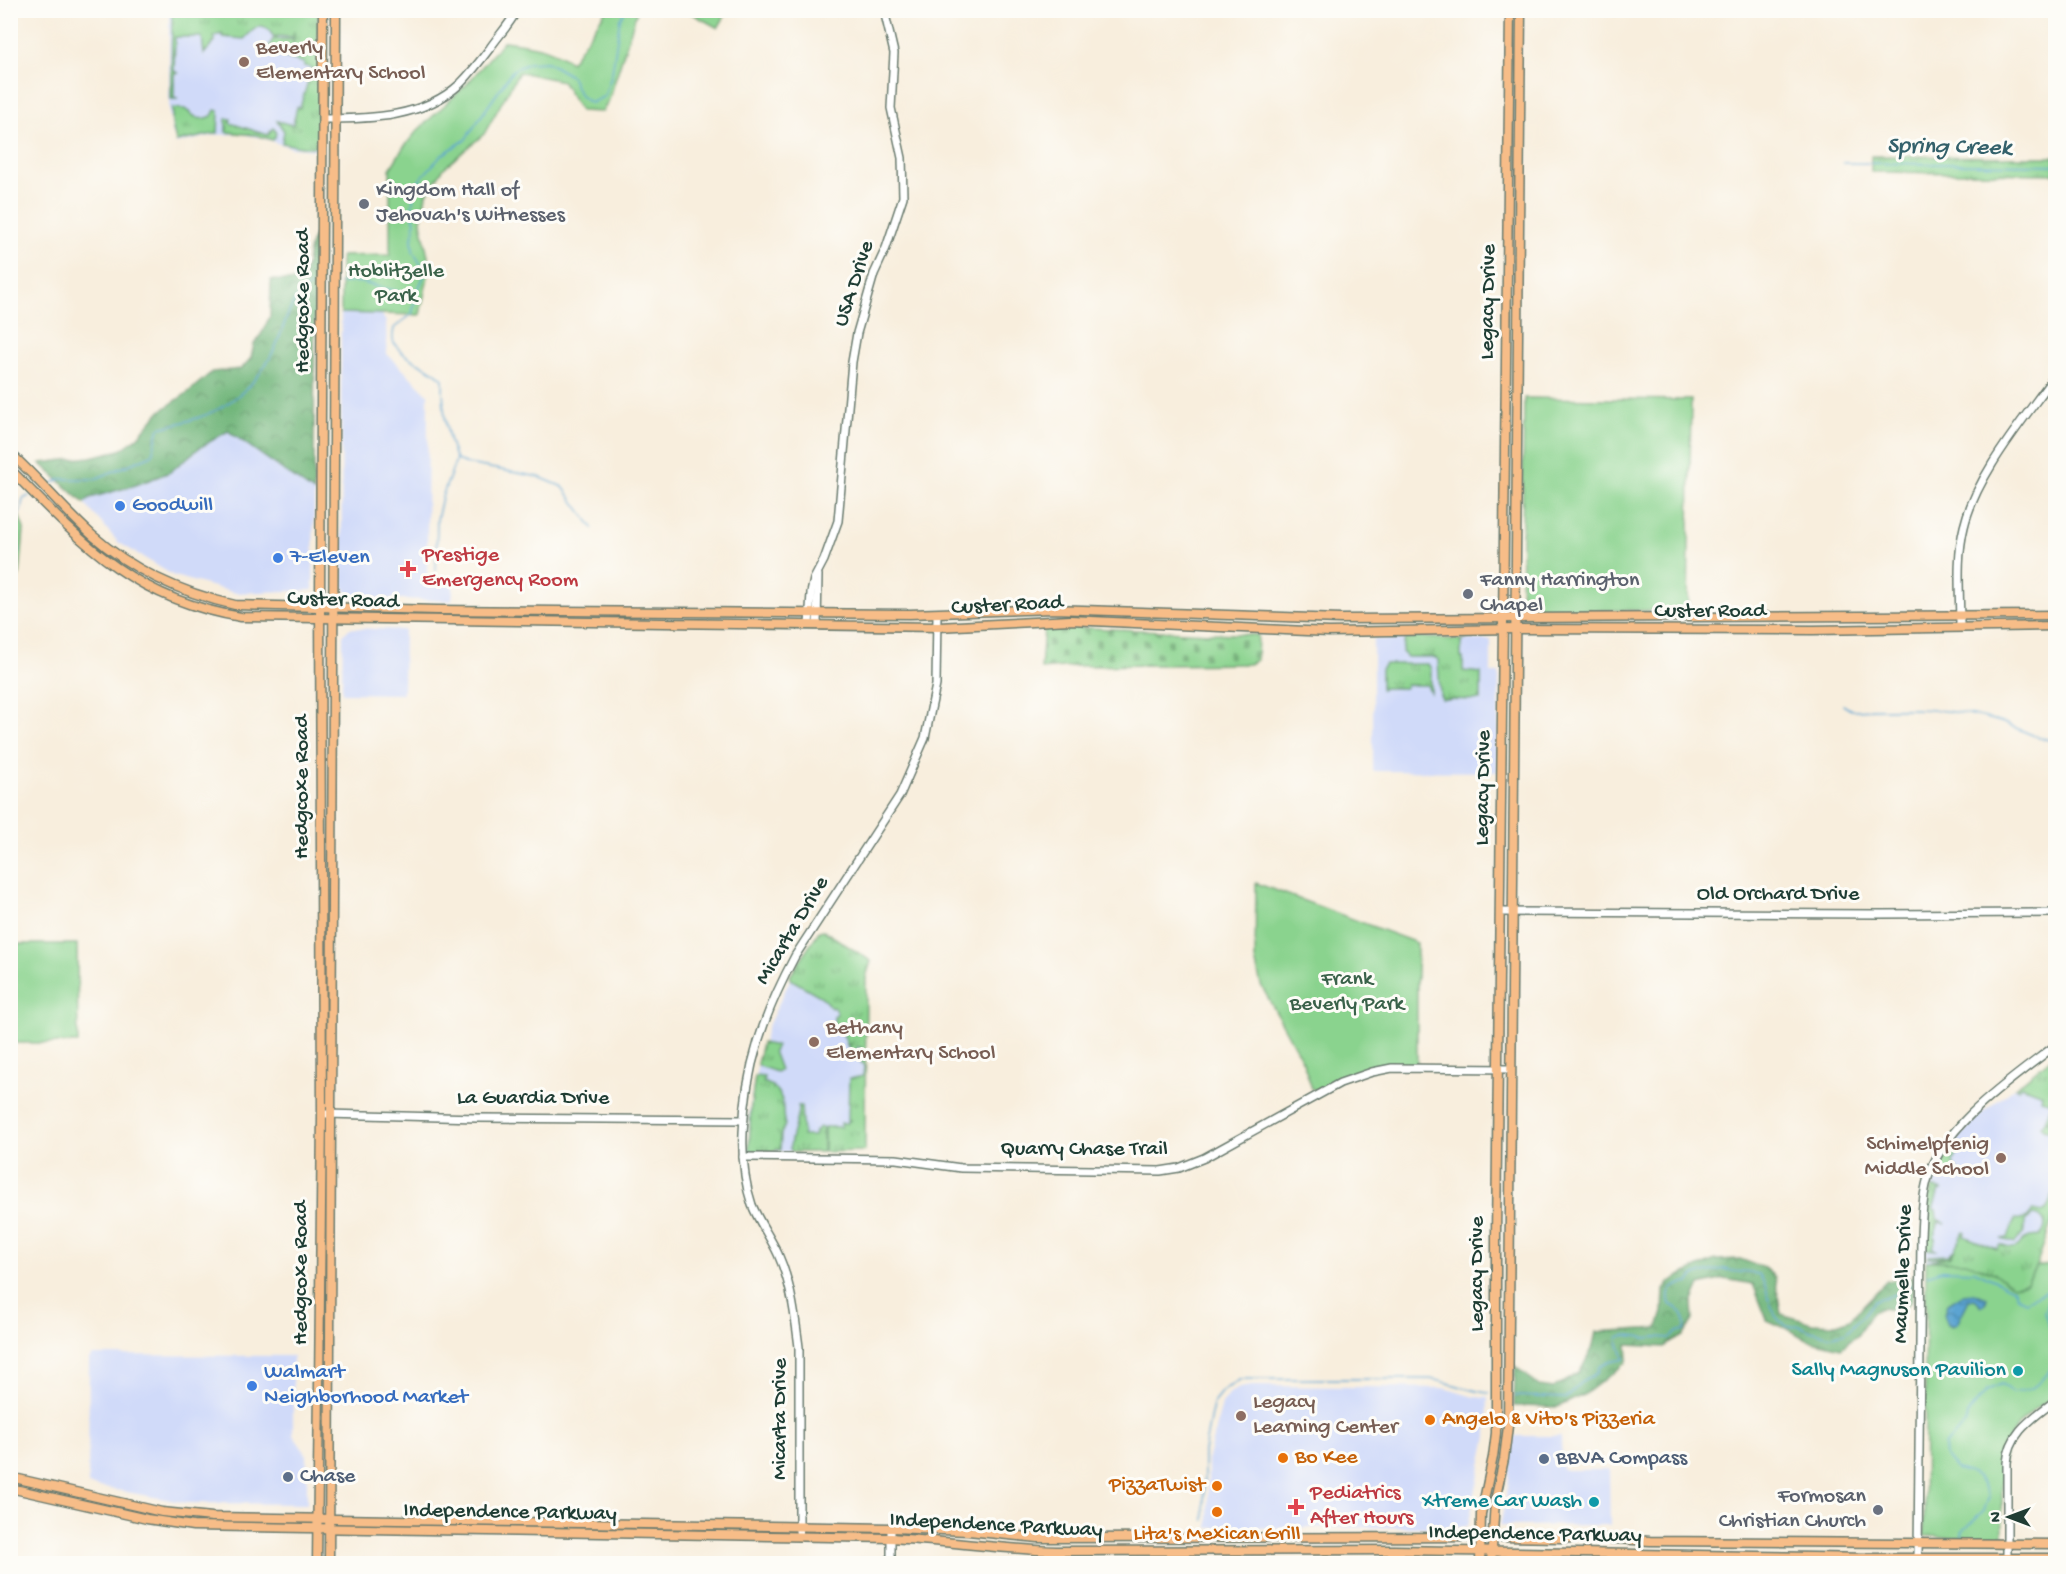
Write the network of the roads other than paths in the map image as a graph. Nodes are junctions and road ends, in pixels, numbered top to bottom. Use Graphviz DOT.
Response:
graph roads {
  1 [pos="323,10"];
  2 [pos="336,10"];
  3 [pos="518,10"];
  4 [pos="884,10"];
  5 [pos="1510,10"];
  6 [pos="1521,10"];
  7 [pos="323,119"];
  8 [pos="336,119"];
  9 [pos="321,371"];
  10 [pos="335,372"];
  11 [pos="2055,374"];
  12 [pos="10,453"];
  13 [pos="10,469"];
  14 [pos="321,481"];
  15 [pos="334,481"];
  16 [pos="1504,535"];
  17 [pos="1516,536"];
  18 [pos="321,608"];
  19 [pos="334,608"];
  20 [pos="417,610"];
  21 [pos="813,614"];
  22 [pos="937,614"];
  23 [pos="2055,615"];
  24 [pos="1960,616"];
  25 [pos="1869,617"];
  26 [pos="321,618"];
  27 [pos="334,618"];
  28 [pos="1396,618"];
  29 [pos="1504,618"];
  30 [pos="1599,618"];
  31 [pos="1516,619"];
  32 [pos="418,621"];
  33 [pos="813,625"];
  34 [pos="2055,626"];
  35 [pos="938,627"];
  36 [pos="1960,627"];
  37 [pos="1870,628"];
  38 [pos="1516,629"];
  39 [pos="1504,630"];
  40 [pos="1600,630"];
  41 [pos="1396,631"];
  42 [pos="1503,734"];
  43 [pos="1515,734"];
  44 [pos="321,746"];
  45 [pos="333,747"];
  46 [pos="1501,912"];
  47 [pos="1513,912"];
  48 [pos="2055,913"];
  49 [pos="2055,1045"];
  50 [pos="1499,1069"];
  51 [pos="1511,1069"];
  52 [pos="332,1114"];
  53 [pos="322,1115"];
  54 [pos="743,1120"];
  55 [pos="743,1157"];
  56 [pos="2055,1400"];
  57 [pos="319,1429"];
  58 [pos="331,1429"];
  59 [pos="1493,1457"];
  60 [pos="1504,1459"];
  61 [pos="10,1477"];
  62 [pos="10,1488"];
  63 [pos="227,1517"];
  64 [pos="330,1518"];
  65 [pos="318,1523"];
  66 [pos="227,1527"];
  67 [pos="798,1527"];
  68 [pos="330,1528"];
  69 [pos="891,1528"];
  70 [pos="797,1536"];
  71 [pos="1480,1537"];
  72 [pos="1491,1537"];
  73 [pos="891,1538"];
  74 [pos="1578,1538"];
  75 [pos="1325,1539"];
  76 [pos="1918,1544"];
  77 [pos="2007,1544"];
  78 [pos="2055,1544"];
  79 [pos="1325,1551"];
  80 [pos="1480,1552"];
  81 [pos="1491,1553"];
  82 [pos="1577,1553"];
  83 [pos="1918,1558"];
  84 [pos="2055,1558"];
  85 [pos="2007,1560"];
  86 [pos="317,1563"];
  87 [pos="329,1563"];
  88 [pos="891,1563"];
  89 [pos="1480,1563"];
  90 [pos="1491,1563"];
  1 -- 7 [label="main road, Hedgcoxe Road"];
  2 -- 8 [label="main road, Hedgcoxe Road"];
  3 -- 8 [label="street"];
  4 -- 21 [label="street, USA Drive"];
  5 -- 16 [label="main road, Legacy Drive"];
  6 -- 17 [label="main road, Legacy Drive"];
  7 -- 8 [label="street"];
  7 -- 9 [label="main road, Hedgcoxe Road"];
  8 -- 10 [label="main road, Hedgcoxe Road"];
  9 -- 10 [label="main road"];
  9 -- 14 [label="main road, Hedgcoxe Road"];
  10 -- 15 [label="main road, Hedgcoxe Road"];
  11 -- 24 [label="street"];
  12 -- 18 [label="main road, Custer Road"];
  13 -- 26 [label="main road, Custer Road"];
  14 -- 15 [label="main road"];
  14 -- 18 [label="main road, Hedgcoxe Road"];
  15 -- 19 [label="main road, Hedgcoxe Road"];
  16 -- 17 [label="main road"];
  16 -- 29 [label="main road, Legacy Drive"];
  17 -- 31 [label="main road, Legacy Drive"];
  18 -- 19 [label="main road, Custer Road"];
  18 -- 26 [label="main road, Hedgcoxe Road"];
  19 -- 20 [label="main road, Custer Road"];
  19 -- 27 [label="main road, Hedgcoxe Road"];
  20 -- 21 [label="main road, Custer Road"];
  20 -- 32 [label="main road"];
  21 -- 22 [label="main road, Custer Road"];
  21 -- 33 [label="street, USA Drive"];
  22 -- 28 [label="main road, Custer Road"];
  22 -- 35 [label="street, Micarta Drive"];
  23 -- 24 [label="main road, Custer Road"];
  24 -- 25 [label="main road, Custer Road"];
  24 -- 36 [label="street"];
  25 -- 30 [label="main road, Custer Road"];
  25 -- 37 [label="main road"];
  26 -- 27 [label="main road, Custer Road"];
  26 -- 44 [label="main road, Hedgcoxe Road"];
  27 -- 32 [label="main road, Custer Road"];
  27 -- 45 [label="main road, Hedgcoxe Road"];
  28 -- 29 [label="main road, Custer Road"];
  28 -- 41 [label="main road"];
  29 -- 31 [label="main road, Custer Road"];
  29 -- 39 [label="main road, Legacy Drive"];
  30 -- 31 [label="main road, Custer Road"];
  30 -- 40 [label="main road"];
  31 -- 38 [label="main road, Legacy Drive"];
  32 -- 33 [label="main road, Custer Road"];
  33 -- 35 [label="main road, Custer Road"];
  34 -- 36 [label="main road, Custer Road"];
  35 -- 41 [label="main road, Custer Road"];
  35 -- 54 [label="street, Micarta Drive"];
  36 -- 37 [label="main road, Custer Road"];
  37 -- 40 [label="main road, Custer Road"];
  38 -- 39 [label="main road, Custer Road"];
  38 -- 40 [label="main road, Custer Road"];
  38 -- 43 [label="main road, Legacy Drive"];
  39 -- 41 [label="main road, Custer Road"];
  39 -- 42 [label="main road, Legacy Drive"];
  42 -- 43 [label="main road"];
  42 -- 46 [label="main road, Legacy Drive"];
  43 -- 47 [label="main road, Legacy Drive"];
  44 -- 45 [label="main road"];
  44 -- 53 [label="main road, Hedgcoxe Road"];
  45 -- 52 [label="main road, Hedgcoxe Road"];
  46 -- 47 [label="street, Old Orchard Drive"];
  46 -- 50 [label="main road, Legacy Drive"];
  47 -- 48 [label="street, Old Orchard Drive"];
  47 -- 51 [label="main road, Legacy Drive"];
  49 -- 76 [label="street, Maumelle Drive"];
  50 -- 51 [label="street, Quarry Chase Trail"];
  50 -- 55 [label="street, Quarry Chase Trail"];
  50 -- 59 [label="main road, Legacy Drive"];
  51 -- 60 [label="main road, Legacy Drive"];
  52 -- 53 [label="street, La Guardia Drive"];
  52 -- 54 [label="street, La Guardia Drive"];
  52 -- 58 [label="main road, Hedgcoxe Road"];
  53 -- 57 [label="main road, Hedgcoxe Road"];
  54 -- 55 [label="street, Micarta Drive"];
  55 -- 67 [label="street, Micarta Drive"];
  56 -- 77 [label="street"];
  57 -- 58 [label="main road"];
  57 -- 65 [label="main road, Hedgcoxe Road"];
  58 -- 64 [label="main road, Hedgcoxe Road"];
  59 -- 60 [label="main road"];
  59 -- 71 [label="main road, Legacy Drive"];
  60 -- 72 [label="main road, Legacy Drive"];
  61 -- 63 [label="main road, Independence Parkway"];
  62 -- 66 [label="main road, Independence Parkway"];
  63 -- 65 [label="main road, Independence Parkway"];
  63 -- 66 [label="main road"];
  64 -- 65 [label="main road, Independence Parkway"];
  64 -- 67 [label="main road, Independence Parkway"];
  64 -- 68 [label="main road, Hedgcoxe Road"];
  65 -- 66 [label="main road, Independence Parkway"];
  65 -- 68 [label="main road, Independence Parkway"];
  65 -- 86 [label="main road, Hedgcoxe Road"];
  67 -- 69 [label="main road, Independence Parkway"];
  67 -- 70 [label="street, Micarta Drive"];
  68 -- 70 [label="main road, Independence Parkway"];
  68 -- 87 [label="main road, Hedgcoxe Road"];
  69 -- 73 [label="street"];
  69 -- 75 [label="main road, Independence Parkway"];
  70 -- 73 [label="main road, Independence Parkway"];
  71 -- 72 [label="main road, Independence Parkway"];
  71 -- 75 [label="main road, Independence Parkway"];
  71 -- 80 [label="main road, Legacy Drive"];
  72 -- 74 [label="main road, Independence Parkway"];
  72 -- 81 [label="main road, Legacy Drive"];
  73 -- 79 [label="main road, Independence Parkway"];
  73 -- 88 [label="street"];
  74 -- 76 [label="main road, Independence Parkway"];
  74 -- 82 [label="main road"];
  75 -- 79 [label="main road"];
  76 -- 77 [label="main road, Independence Parkway"];
  76 -- 83 [label="street, Maumelle Drive"];
  77 -- 78 [label="main road, Independence Parkway"];
  77 -- 85 [label="street"];
  79 -- 80 [label="main road, Independence Parkway"];
  80 -- 81 [label="main road, Independence Parkway"];
  80 -- 89 [label="main road, Legacy Drive"];
  81 -- 82 [label="main road, Independence Parkway"];
  81 -- 90 [label="main road, Legacy Drive"];
  82 -- 83 [label="main road, Independence Parkway"];
  83 -- 85 [label="main road, Independence Parkway"];
  84 -- 85 [label="main road, Independence Parkway"];
}
